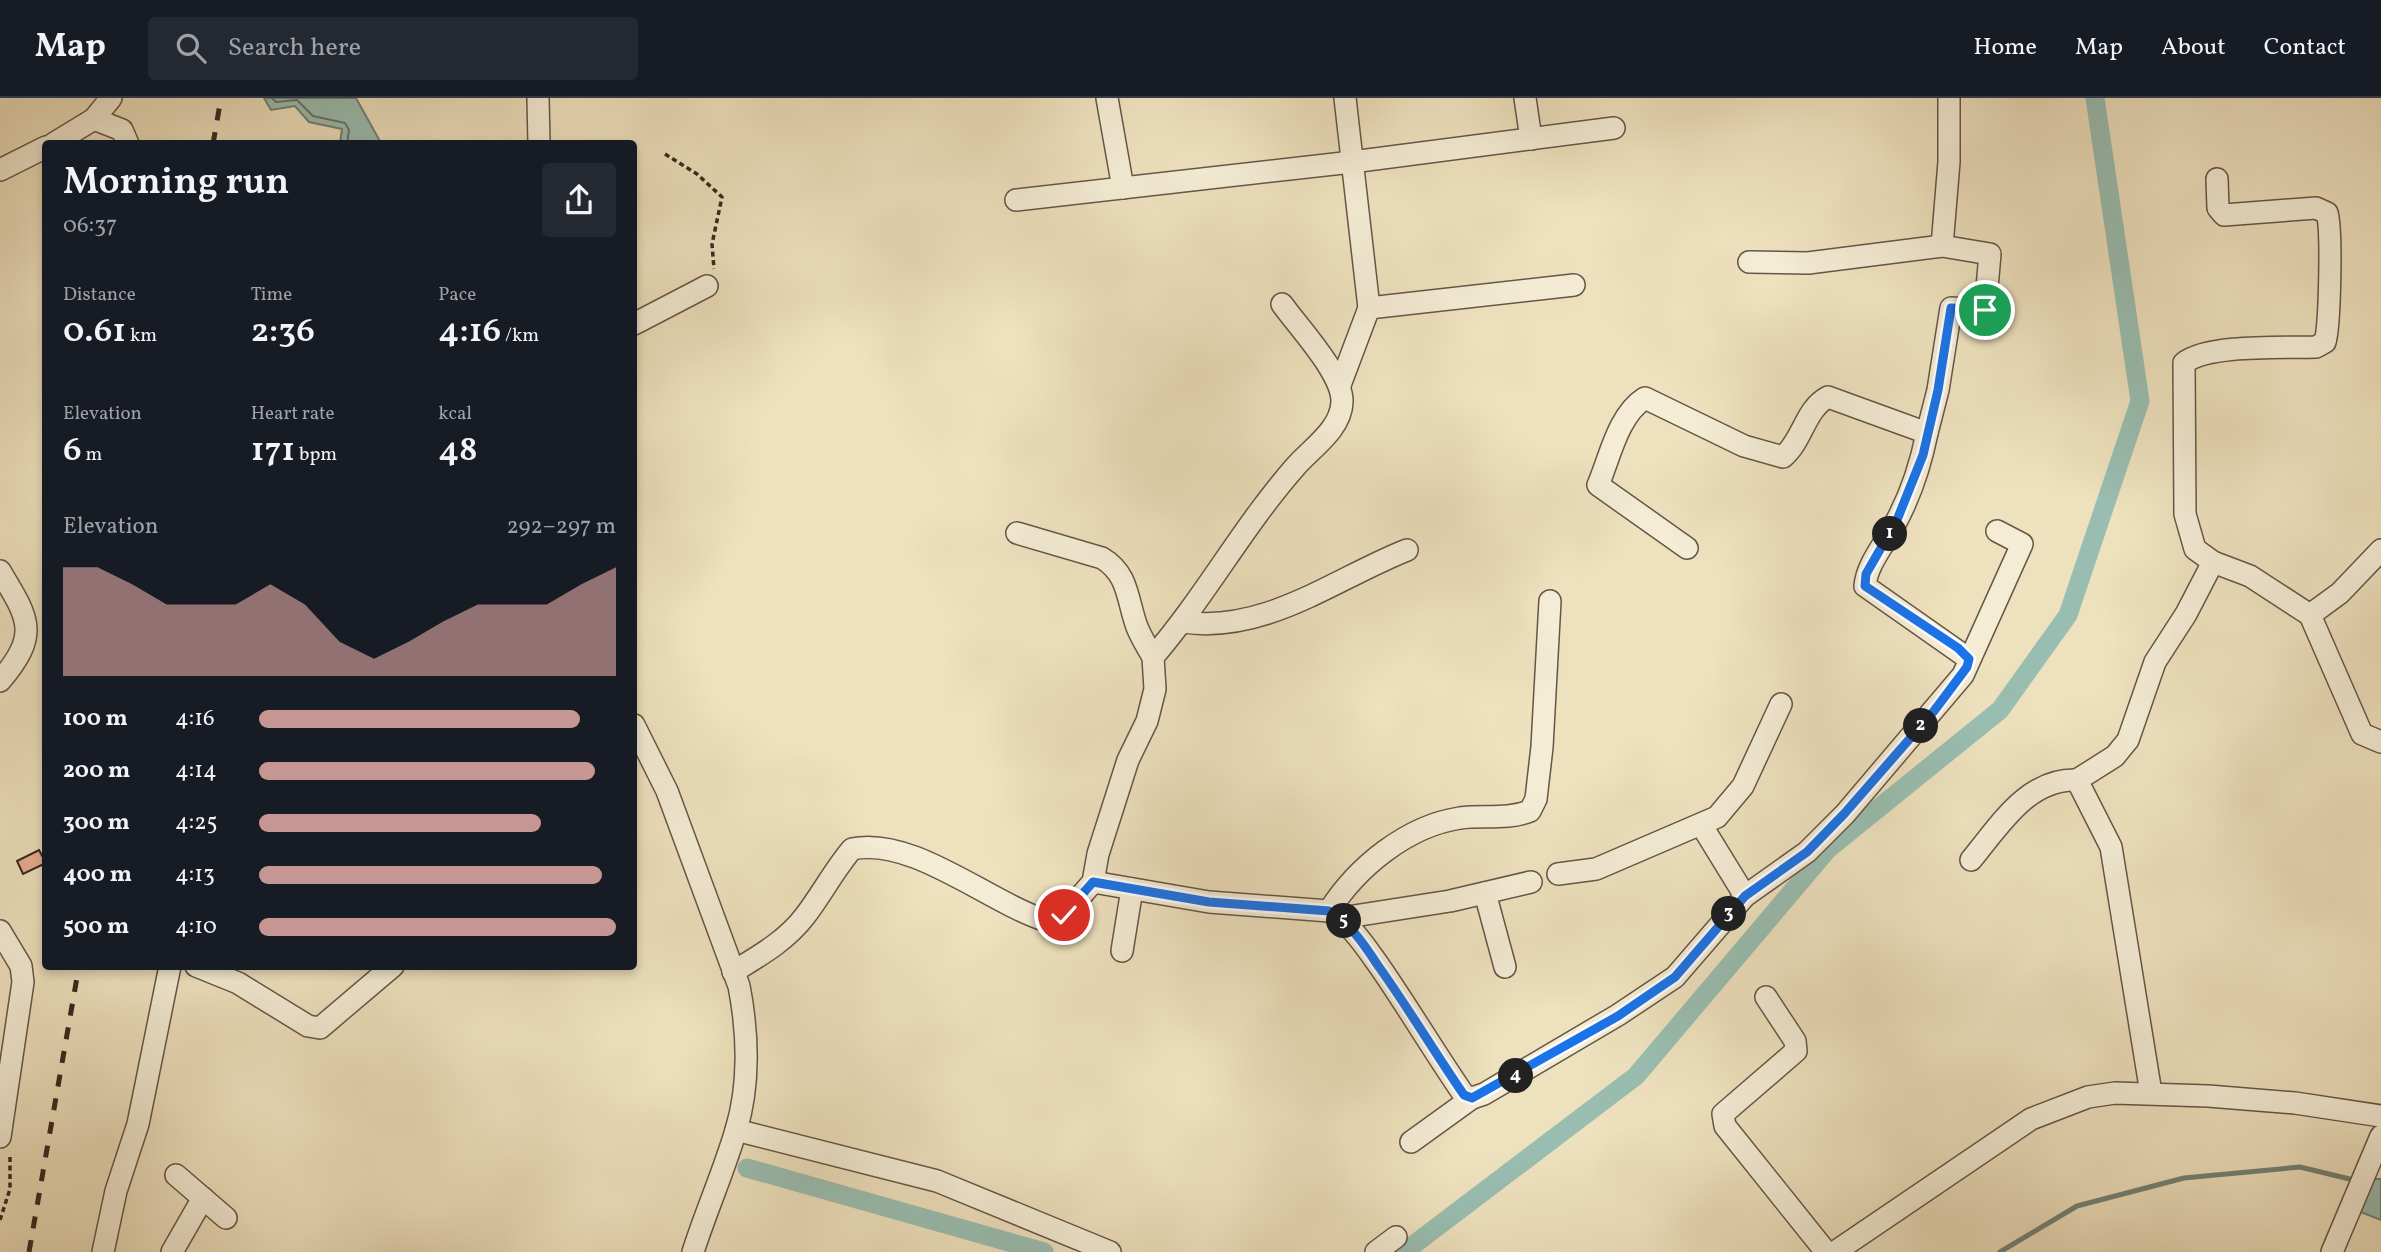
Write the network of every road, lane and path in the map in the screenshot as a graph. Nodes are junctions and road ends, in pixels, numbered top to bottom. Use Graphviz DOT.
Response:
graph roads {
  1 [pos="111,98"];
  2 [pos="538,98"];
  3 [pos="1107,98"];
  4 [pos="1345,98"];
  5 [pos="1525,98"];
  6 [pos="1949,98"];
  7 [pos="94,118"];
  8 [pos="1614,128"];
  9 [pos="1531,139"];
  10 [pos="59,140"];
  11 [pos="126,140"];
  12 [pos="539,140"];
  13 [pos="42,150"];
  14 [pos="666,154"];
  15 [pos="1352,162"];
  16 [pos="0,170"];
  17 [pos="2217,179"];
  18 [pos="1123,188"];
  19 [pos="1016,200"];
  20 [pos="1942,246"];
  21 [pos="1749,262"];
  22 [pos="1574,285"];
  23 [pos="707,286"];
  24 [pos="1282,304"];
  25 [pos="1369,308"];
  26 [pos="637,322"];
  27 [pos="1340,385"];
  28 [pos="1927,433"];
  29 [pos="1997,531"];
  30 [pos="1017,533"];
  31 [pos="1687,548"];
  32 [pos="1407,550"];
  33 [pos="2381,550"];
  34 [pos="2213,562"];
  35 [pos="0,571"];
  36 [pos="1550,601"];
  37 [pos="2309,615"];
  38 [pos="1183,622"];
  39 [pos="1153,657"];
  40 [pos="1969,659"];
  41 [pos="0,681"];
  42 [pos="1781,704"];
  43 [pos="637,731"];
  44 [pos="2381,742"];
  45 [pos="2077,780"];
  46 [pos="1702,825"];
  47 [pos="1971,860"];
  48 [pos="1558,874"];
  49 [pos="1093,882"];
  50 [pos="1531,882"];
  51 [pos="1132,890"];
  52 [pos="1485,893"];
  53 [pos="1745,896"];
  54 [pos="1335,914"];
  55 [pos="0,931"];
  56 [pos="1122,951"];
  57 [pos="1505,967"];
  58 [pos="169,970"];
  59 [pos="206,970"];
  60 [pos="388,970"];
  61 [pos="733,972"];
  62 [pos="1766,997"];
  63 [pos="2151,1093"];
  64 [pos="1472,1098"];
  65 [pos="2,1107"];
  66 [pos="2381,1116"];
  67 [pos="736,1130"];
  68 [pos="2381,1136"];
  69 [pos="5,1139"];
  70 [pos="1411,1142"];
  71 [pos="176,1175"];
  72 [pos="203,1198"];
  73 [pos="226,1218"];
  74 [pos="0,1220"];
  75 [pos="1396,1237"];
  76 [pos="2336,1245"];
  77 [pos="103,1252"];
  78 [pos="172,1252"];
  79 [pos="693,1252"];
  80 [pos="1110,1252"];
  81 [pos="1377,1252"];
  82 [pos="1826,1252"];
  83 [pos="1835,1252"];
  1 -- 7 [label="street"];
  2 -- 12 [label="street"];
  3 -- 18 [label="street"];
  4 -- 15 [label="street"];
  5 -- 9 [label="street"];
  6 -- 20 [label="street"];
  7 -- 10 [label="street"];
  7 -- 11 [label="street"];
  8 -- 9 [label="street"];
  9 -- 15 [label="street"];
  13 -- 16 [label="street"];
  14 -- 23 [label="path"];
  15 -- 18 [label="street"];
  15 -- 25 [label="street"];
  17 -- 34 [label="street"];
  18 -- 19 [label="street"];
  20 -- 21 [label="street"];
  20 -- 28 [label="street"];
  22 -- 25 [label="street"];
  23 -- 26 [label="street"];
  24 -- 27 [label="street"];
  25 -- 27 [label="street"];
  27 -- 38 [label="street"];
  28 -- 31 [label="street"];
  28 -- 40 [label="street"];
  29 -- 40 [label="street"];
  30 -- 39 [label="street"];
  32 -- 38 [label="street"];
  33 -- 37 [label="street"];
  34 -- 37 [label="street"];
  34 -- 45 [label="street"];
  35 -- 41 [label="street"];
  36 -- 54 [label="street"];
  37 -- 44 [label="street"];
  38 -- 39 [label="street"];
  39 -- 49 [label="street"];
  40 -- 53 [label="street"];
  42 -- 46 [label="street"];
  43 -- 61 [label="street"];
  45 -- 47 [label="street"];
  45 -- 63 [label="street"];
  46 -- 48 [label="street"];
  46 -- 53 [label="street"];
  49 -- 51 [label="street"];
  49 -- 61 [label="street"];
  50 -- 52 [label="street"];
  51 -- 54 [label="street"];
  51 -- 56 [label="street"];
  52 -- 54 [label="street"];
  52 -- 57 [label="street"];
  53 -- 64 [label="street"];
  54 -- 64 [label="street"];
  55 -- 65 [label="street"];
  58 -- 77 [label="street"];
  59 -- 60 [label="street"];
  61 -- 67 [label="street"];
  62 -- 82 [label="street"];
  63 -- 66 [label="street"];
  63 -- 83 [label="street"];
  64 -- 70 [label="street"];
  65 -- 69 [label="street"];
  67 -- 79 [label="street"];
  67 -- 80 [label="street"];
  68 -- 76 [label="street"];
  69 -- 74 [label="path"];
  71 -- 72 [label="street"];
  72 -- 73 [label="street"];
  72 -- 78 [label="street"];
  75 -- 81 [label="street"];
}
